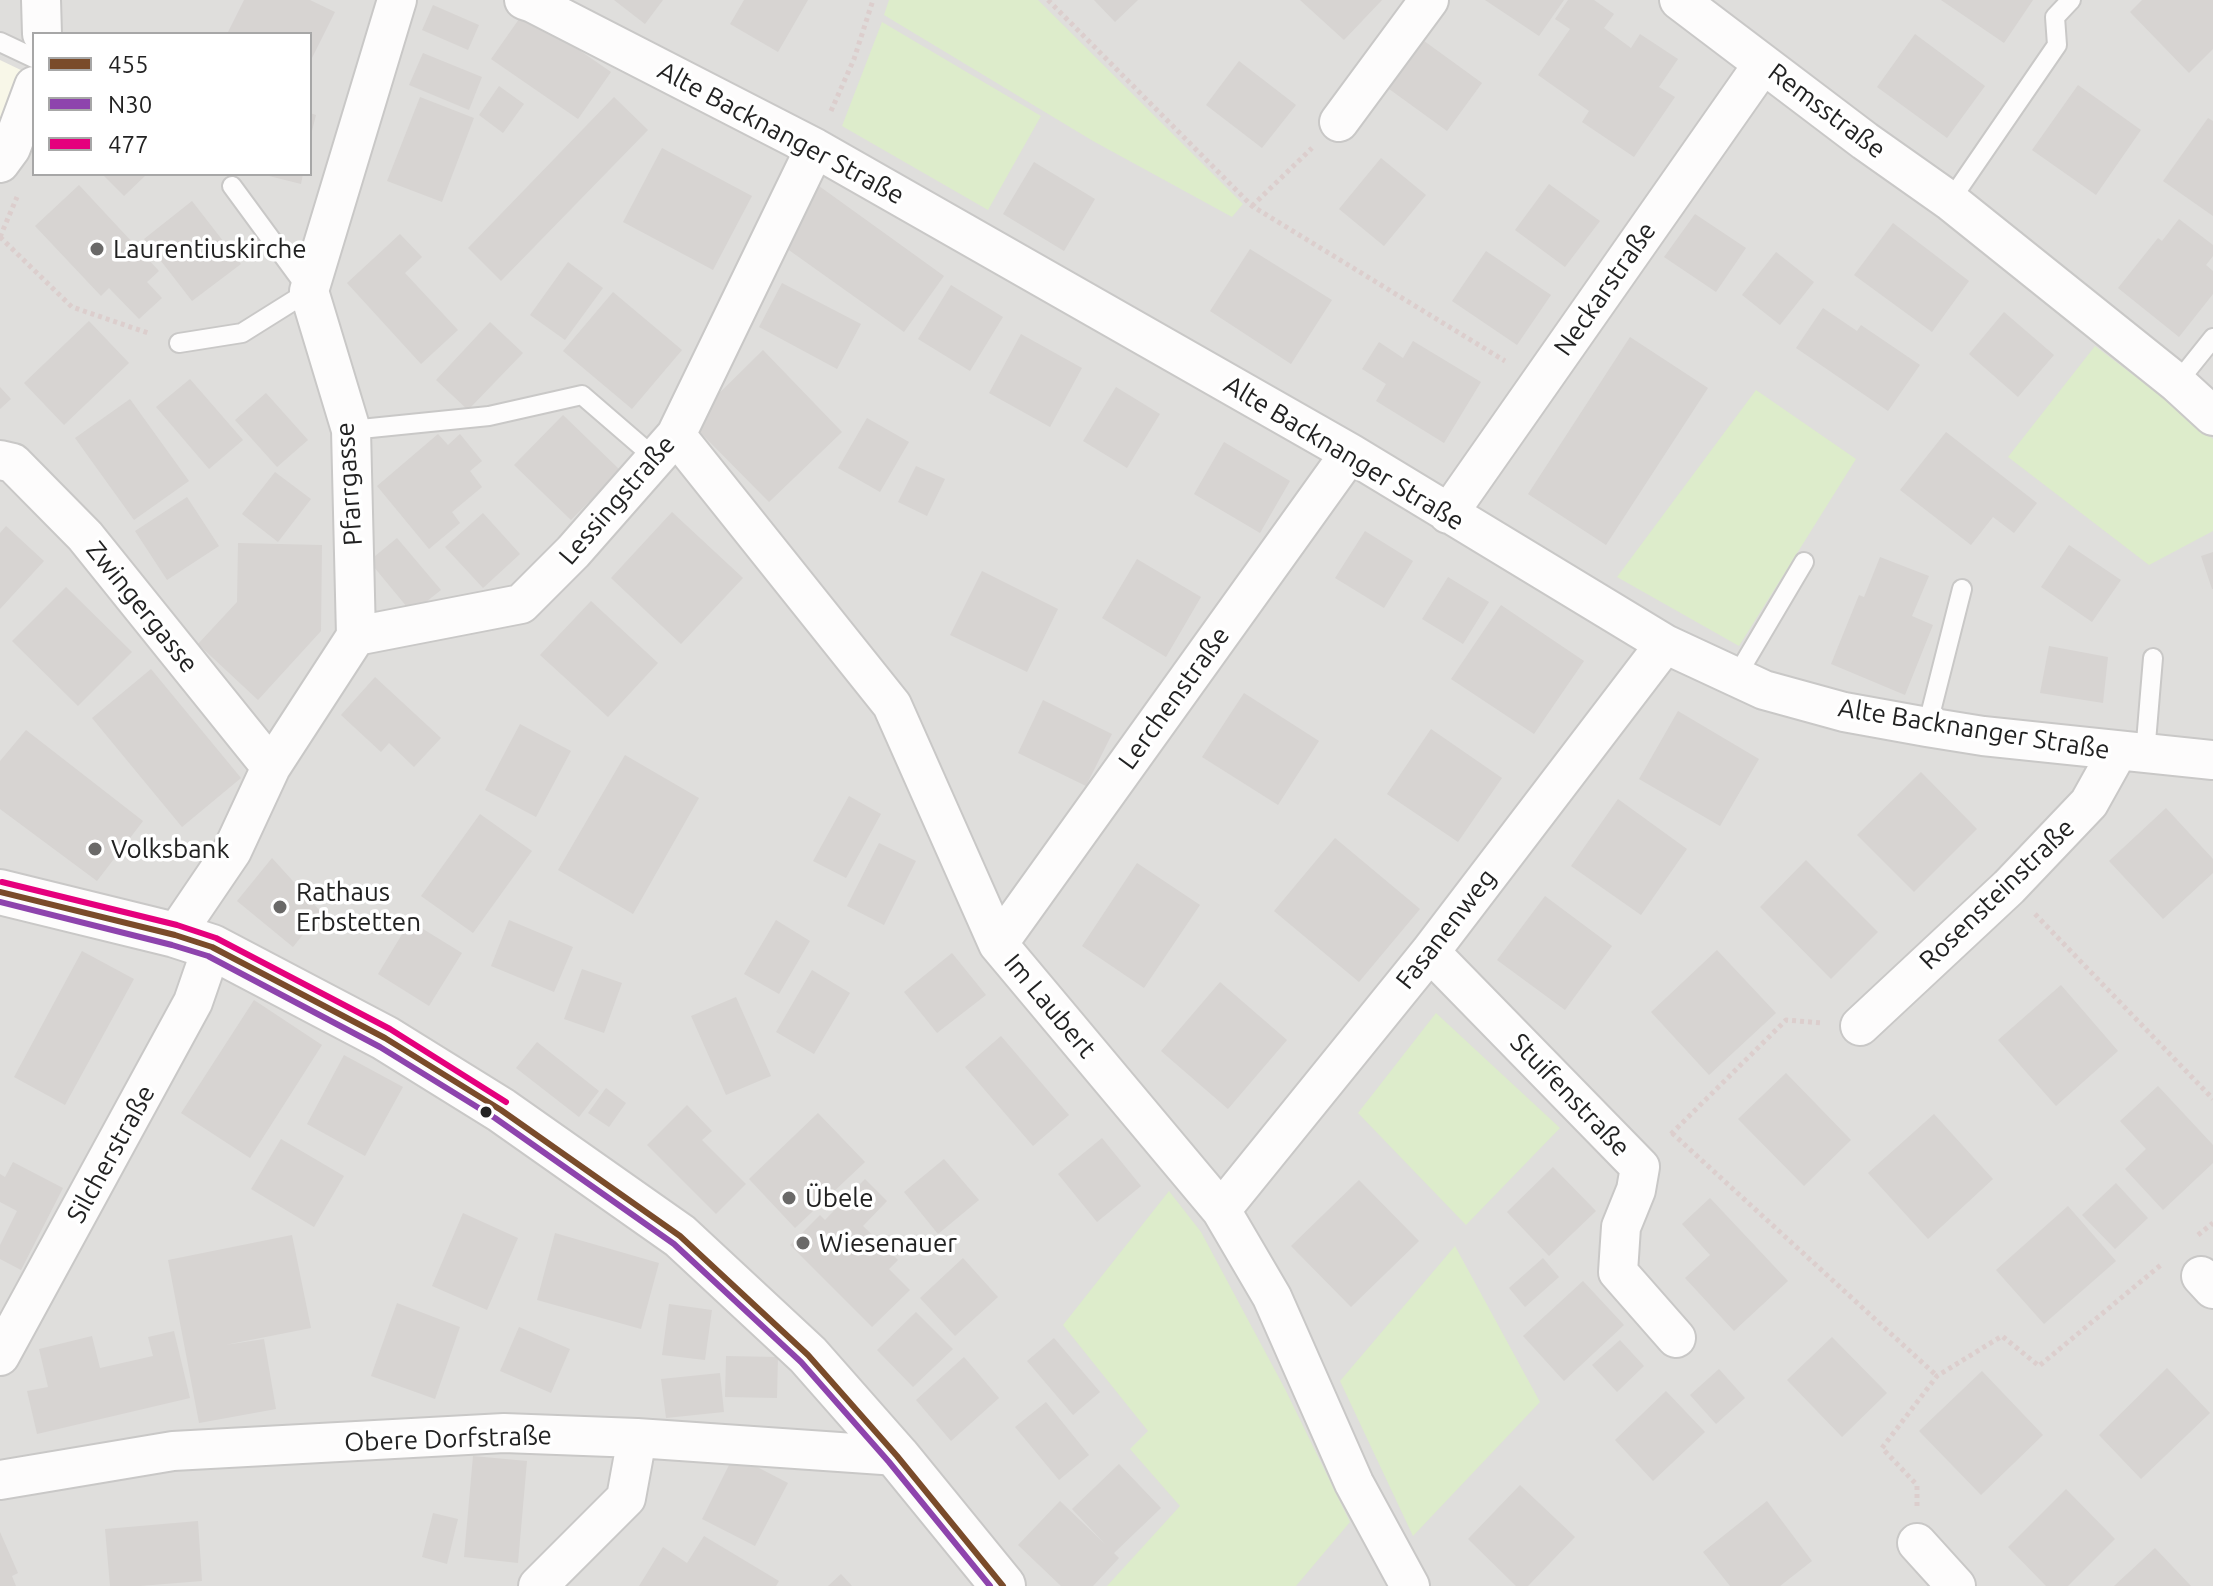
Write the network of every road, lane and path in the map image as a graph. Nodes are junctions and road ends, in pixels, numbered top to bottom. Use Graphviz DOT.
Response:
graph roads {
  1 [pos="41,0"];
  2 [pos="397,0"];
  3 [pos="524,0"];
  4 [pos="873,0"];
  5 [pos="1048,0"];
  6 [pos="1429,0"];
  7 [pos="2071,0"];
  8 [pos="1700,7"];
  9 [pos="42,32"];
  10 [pos="0,42"];
  11 [pos="32,57"];
  12 [pos="1763,64"];
  13 [pos="32,91"];
  14 [pos="1339,122"];
  15 [pos="815,148"];
  16 [pos="0,163"];
  17 [pos="232,186"];
  18 [pos="1950,201"];
  19 [pos="1252,206"];
  20 [pos="0,237"];
  21 [pos="309,291"];
  22 [pos="2213,338"];
  23 [pos="179,343"];
  24 [pos="1539,382"];
  25 [pos="2177,383"];
  26 [pos="2213,416"];
  27 [pos="351,430"];
  28 [pos="666,447"];
  29 [pos="1350,453"];
  30 [pos="0,460"];
  31 [pos="1448,514"];
  32 [pos="1804,562"];
  33 [pos="1962,589"];
  34 [pos="356,636"];
  35 [pos="1665,644"];
  36 [pos="2153,658"];
  37 [pos="1736,677"];
  38 [pos="1927,727"];
  39 [pos="2132,752"];
  40 [pos="2213,760"];
  41 [pos="271,767"];
  42 [pos="2009,887"];
  43 [pos="0,892"];
  44 [pos="194,941"];
  45 [pos="998,944"];
  46 [pos="1430,952"];
  47 [pos="1860,1026"];
  48 [pos="2213,1099"];
  49 [pos="1672,1133"];
  50 [pos="1640,1167"];
  51 [pos="1221,1210"];
  52 [pos="2213,1223"];
  53 [pos="2193,1238"];
  54 [pos="2195,1274"];
  55 [pos="1676,1338"];
  56 [pos="0,1356"];
  57 [pos="1937,1376"];
  58 [pos="637,1438"];
  59 [pos="897,1456"];
  60 [pos="0,1480"];
  61 [pos="1917,1543"];
  62 [pos="538,1586"];
  63 [pos="1003,1586"];
  64 [pos="1410,1586"];
  65 [pos="1956,1586"];
  1 -- 9 [label="street"];
  2 -- 21 [label="street"];
  3 -- 15 [label="street, Alte Backnanger Straße"];
  4 -- 15 [label="path"];
  5 -- 19 [label="path"];
  6 -- 14 [label="street"];
  7 -- 18 [label="lane"];
  8 -- 12 [label="street, Remsstraße"];
  10 -- 11 [label="lane"];
  12 -- 18 [label="street, Remsstraße"];
  12 -- 24 [label="street, Neckarstraße"];
  13 -- 16 [label="street"];
  14 -- 19 [label="path"];
  15 -- 28 [label="street, Lessingstraße"];
  15 -- 29 [label="street, Alte Backnanger Straße"];
  17 -- 21 [label="lane"];
  18 -- 25 [label="street, Remsstraße"];
  19 -- 24 [label="path"];
  20 -- 23 [label="path"];
  21 -- 23 [label="lane"];
  21 -- 27 [label="street, Pfarrgasse"];
  22 -- 25 [label="lane"];
  24 -- 31 [label="street, Neckarstraße"];
  25 -- 26 [label="street, Remsstraße"];
  27 -- 28 [label="lane"];
  27 -- 34 [label="street, Pfarrgasse"];
  28 -- 34 [label="street, Lessingstraße"];
  28 -- 45 [label="street, Im Laubert"];
  29 -- 31 [label="street, Alte Backnanger Straße"];
  29 -- 45 [label="street, Lerchenstraße"];
  30 -- 41 [label="street, Zwingergasse"];
  31 -- 35 [label="street, Alte Backnanger Straße"];
  32 -- 37 [label="lane"];
  33 -- 38 [label="lane"];
  34 -- 41 [label="street"];
  35 -- 37 [label="street, Alte Backnanger Straße"];
  35 -- 46 [label="street, Fasanenweg"];
  36 -- 39 [label="lane"];
  37 -- 38 [label="street, Alte Backnanger Straße"];
  38 -- 39 [label="street, Alte Backnanger Straße"];
  39 -- 40 [label="street, Alte Backnanger Straße"];
  39 -- 42 [label="street, Rosensteinstraße"];
  41 -- 44 [label="street"];
  42 -- 47 [label="street, Rosensteinstraße"];
  42 -- 48 [label="path"];
  43 -- 44 [label="street"];
  44 -- 56 [label="street, Silcherstraße"];
  44 -- 59 [label="street"];
  45 -- 51 [label="street, Im Laubert"];
  46 -- 50 [label="street, Stuifenstraße"];
  46 -- 51 [label="street, Fasanenweg"];
  47 -- 49 [label="path"];
  49 -- 50 [label="path"];
  49 -- 57 [label="path"];
  50 -- 55 [label="street, Stuifenstraße"];
  51 -- 64 [label="street, Im Laubert"];
  52 -- 53 [label="path"];
  54 -- 57 [label="path"];
  57 -- 61 [label="path"];
  58 -- 59 [label="street, Obere Dorfstraße"];
  58 -- 60 [label="street, Obere Dorfstraße"];
  58 -- 62 [label="street"];
  59 -- 63 [label="street"];
  61 -- 65 [label="street"];
}
